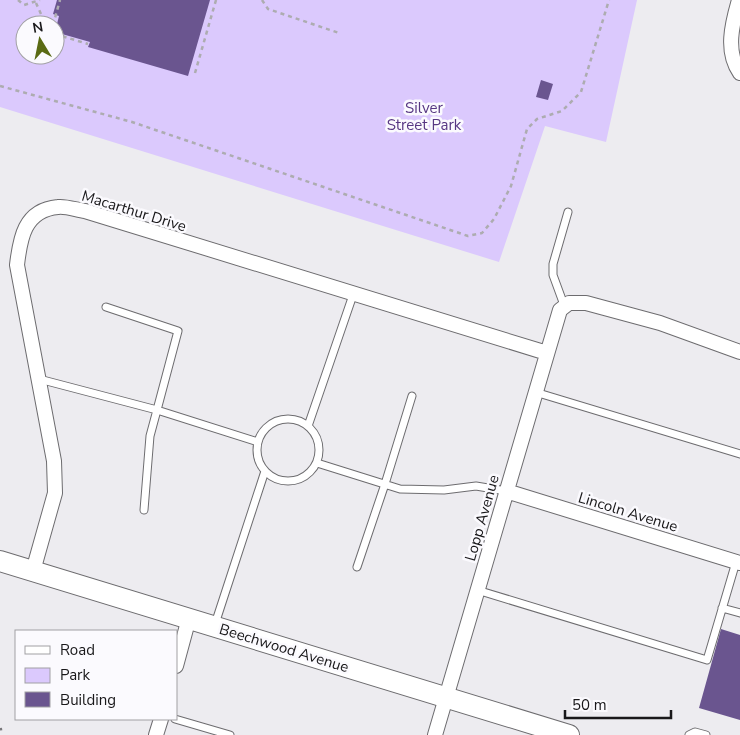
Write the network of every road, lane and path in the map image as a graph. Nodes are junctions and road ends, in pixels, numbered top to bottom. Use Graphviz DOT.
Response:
graph roads {
  1 [pos="18,0"];
  2 [pos="40,0"];
  3 [pos="60,0"];
  4 [pos="216,0"];
  5 [pos="262,0"];
  6 [pos="609,0"];
  7 [pos="739,0"];
  8 [pos="36,3"];
  9 [pos="41,15"];
  10 [pos="56,15"];
  11 [pos="340,32"];
  12 [pos="65,37"];
  13 [pos="88,44"];
  14 [pos="195,73"];
  15 [pos="740,73"];
  16 [pos="0,86"];
  17 [pos="568,212"];
  18 [pos="353,295"];
  19 [pos="106,307"];
  20 [pos="562,307"];
  21 [pos="740,352"];
  22 [pos="547,353"];
  23 [pos="39,379"];
  24 [pos="535,392"];
  25 [pos="412,396"];
  26 [pos="157,410"];
  27 [pos="308,426"];
  28 [pos="258,442"];
  29 [pos="740,454"];
  30 [pos="317,463"];
  31 [pos="265,471"];
  32 [pos="386,484"];
  33 [pos="506,491"];
  34 [pos="144,510"];
  35 [pos="0,560"];
  36 [pos="738,563"];
  37 [pos="357,567"];
  38 [pos="33,571"];
  39 [pos="477,590"];
  40 [pos="722,608"];
  41 [pos="740,613"];
  42 [pos="189,618"];
  43 [pos="214,627"];
  44 [pos="178,659"];
  45 [pos="446,697"];
  46 [pos="161,720"];
  47 [pos="178,720"];
  48 [pos="156,735"];
  49 [pos="230,735"];
  50 [pos="435,735"];
  51 [pos="569,735"];
  52 [pos="689,735"];
  53 [pos="706,735"];
  1 -- 8 [label="path"];
  2 -- 8 [label="path"];
  3 -- 10 [label="path"];
  4 -- 14 [label="path"];
  5 -- 11 [label="path"];
  6 -- 16 [label="path"];
  7 -- 15 [label="street"];
  8 -- 9 [label="path"];
  12 -- 13 [label="path"];
  17 -- 20 [label="lane"];
  18 -- 22 [label="street, Macarthur Drive"];
  18 -- 23 [label="street, Macarthur Drive"];
  18 -- 27 [label="lane"];
  19 -- 26 [label="lane"];
  20 -- 21 [label="street"];
  20 -- 22 [label="street, Lopp Avenue"];
  22 -- 24 [label="street, Lopp Avenue"];
  23 -- 26 [label="lane"];
  23 -- 38 [label="street, Macarthur Drive"];
  24 -- 29 [label="lane"];
  24 -- 33 [label="street, Lopp Avenue"];
  25 -- 32 [label="lane"];
  26 -- 28 [label="lane"];
  26 -- 34 [label="lane"];
  27 -- 28 [label="lane"];
  27 -- 30 [label="lane"];
  28 -- 31 [label="lane"];
  30 -- 31 [label="lane"];
  30 -- 32 [label="lane"];
  31 -- 43 [label="lane"];
  32 -- 33 [label="lane"];
  32 -- 37 [label="lane"];
  33 -- 36 [label="street, Lincoln Avenue"];
  33 -- 39 [label="street, Lopp Avenue"];
  35 -- 38 [label="main road, Beechwood Avenue"];
  36 -- 40 [label="lane"];
  38 -- 42 [label="main road, Beechwood Avenue"];
  39 -- 40 [label="lane"];
  39 -- 45 [label="street, Lopp Avenue"];
  40 -- 41 [label="lane"];
  42 -- 43 [label="main road, Beechwood Avenue"];
  42 -- 44 [label="street"];
  43 -- 45 [label="main road, Beechwood Avenue"];
  45 -- 50 [label="street, Lopp Avenue"];
  45 -- 51 [label="main road, Beechwood Avenue"];
  46 -- 48 [label="street"];
  47 -- 49 [label="lane"];
  52 -- 53 [label="lane"];
}
